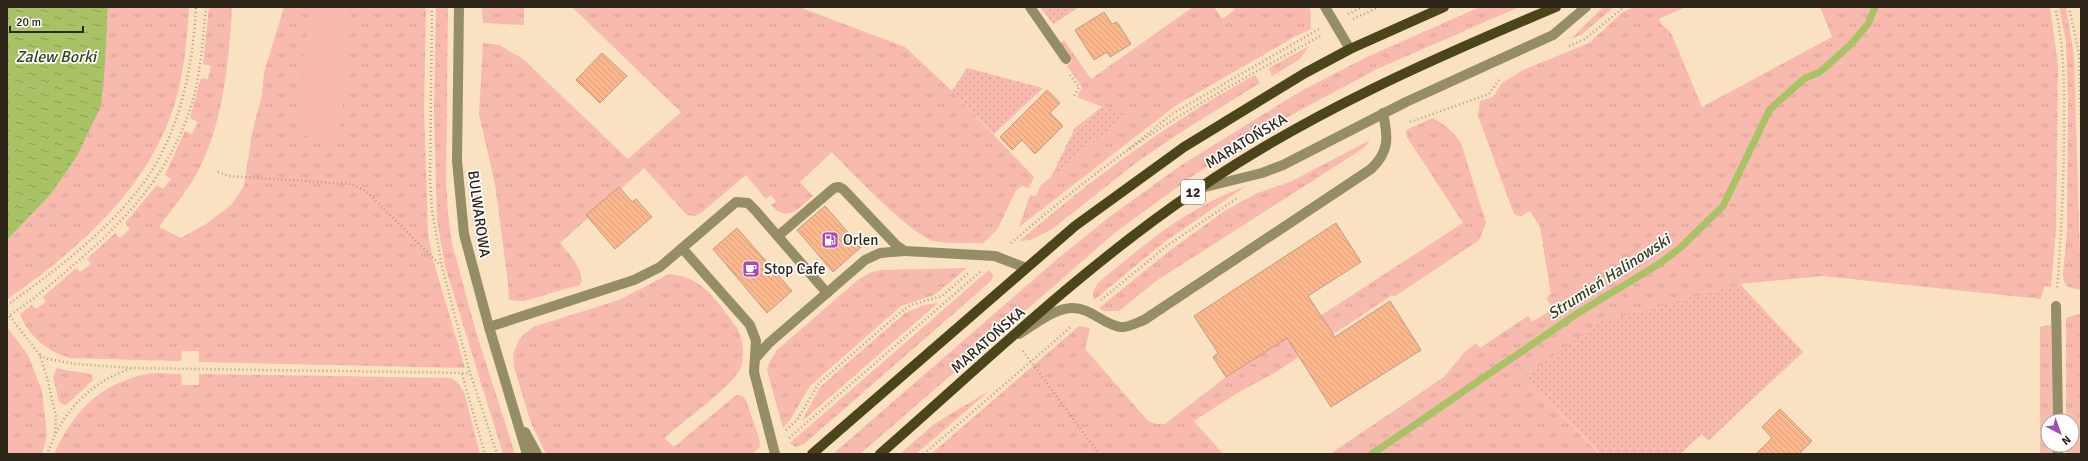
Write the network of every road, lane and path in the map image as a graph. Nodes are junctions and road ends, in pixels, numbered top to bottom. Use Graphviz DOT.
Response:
graph roads {
  1 [pos="196,7"];
  2 [pos="206,7"];
  3 [pos="460,7"];
  4 [pos="1030,7"];
  5 [pos="1325,7"];
  6 [pos="1362,7"];
  7 [pos="1379,7"];
  8 [pos="1444,7"];
  9 [pos="1556,7"];
  10 [pos="1586,7"];
  11 [pos="1624,7"];
  12 [pos="2055,7"];
  13 [pos="2069,7"];
  14 [pos="1335,24"];
  15 [pos="1563,48"];
  16 [pos="1350,49"];
  17 [pos="1066,60"];
  18 [pos="1501,78"];
  19 [pos="1074,96"];
  20 [pos="1383,113"];
  21 [pos="1386,127"];
  22 [pos="2081,132"];
  23 [pos="1123,154"];
  24 [pos="218,172"];
  25 [pos="1197,189"];
  26 [pos="1242,195"];
  27 [pos="778,236"];
  28 [pos="1013,241"];
  29 [pos="682,248"];
  30 [pos="905,251"];
  31 [pos="442,267"];
  32 [pos="1026,268"];
  33 [pos="973,269"];
  34 [pos="982,270"];
  35 [pos="827,293"];
  36 [pos="7,306"];
  37 [pos="2056,306"];
  38 [pos="1089,311"];
  39 [pos="8,315"];
  40 [pos="489,328"];
  41 [pos="1014,337"];
  42 [pos="40,355"];
  43 [pos="755,358"];
  44 [pos="1030,362"];
  45 [pos="132,368"];
  46 [pos="470,373"];
  47 [pos="462,374"];
  48 [pos="2058,413"];
  49 [pos="517,418"];
  50 [pos="55,435"];
  51 [pos="774,448"];
  52 [pos="47,454"];
  53 [pos="484,454"];
  54 [pos="527,454"];
  55 [pos="537,454"];
  56 [pos="812,454"];
  57 [pos="880,454"];
  58 [pos="924,454"];
  59 [pos="1099,454"];
  1 -- 36 [label="path"];
  2 -- 39 [label="path"];
  3 -- 40 [label="street, BULWAROWA"];
  4 -- 17 [label="street"];
  5 -- 14 [label="street"];
  6 -- 14 [label="path"];
  7 -- 14 [label="path"];
  8 -- 16 [label="main road, MARATOŃSKA"];
  9 -- 25 [label="main road, MARATOŃSKA / 12"];
  10 -- 20 [label="street"];
  11 -- 15 [label="path"];
  12 -- 37 [label="path"];
  13 -- 22 [label="path"];
  14 -- 16 [label="street"];
  14 -- 23 [label="path"];
  14 -- 23 [label="path"];
  16 -- 32 [label="main road, MARATOŃSKA"];
  17 -- 19 [label="path"];
  18 -- 21 [label="path"];
  20 -- 21 [label="street"];
  20 -- 25 [label="street"];
  21 -- 38 [label="street"];
  23 -- 28 [label="path"];
  24 -- 31 [label="path"];
  25 -- 41 [label="main road, MARATOŃSKA / 12"];
  26 -- 38 [label="path"];
  27 -- 29 [label="street"];
  27 -- 30 [label="street"];
  27 -- 35 [label="street"];
  29 -- 40 [label="street"];
  29 -- 43 [label="street"];
  30 -- 32 [label="street"];
  30 -- 35 [label="street"];
  32 -- 56 [label="main road, MARATOŃSKA"];
  33 -- 51 [label="path"];
  34 -- 51 [label="path"];
  35 -- 43 [label="street"];
  37 -- 48 [label="street"];
  38 -- 41 [label="street"];
  38 -- 44 [label="path"];
  39 -- 42 [label="path"];
  40 -- 49 [label="street, BULWAROWA"];
  41 -- 44 [label="path"];
  41 -- 57 [label="main road, MARATOŃSKA / 12"];
  42 -- 45 [label="path"];
  42 -- 50 [label="path"];
  43 -- 51 [label="street"];
  44 -- 58 [label="path"];
  44 -- 59 [label="path"];
  45 -- 47 [label="path"];
  45 -- 50 [label="path"];
  46 -- 47 [label="path"];
  47 -- 53 [label="path"];
  49 -- 54 [label="street, BULWAROWA"];
  49 -- 55 [label="street, BULWAROWA"];
  50 -- 52 [label="path"];
}
